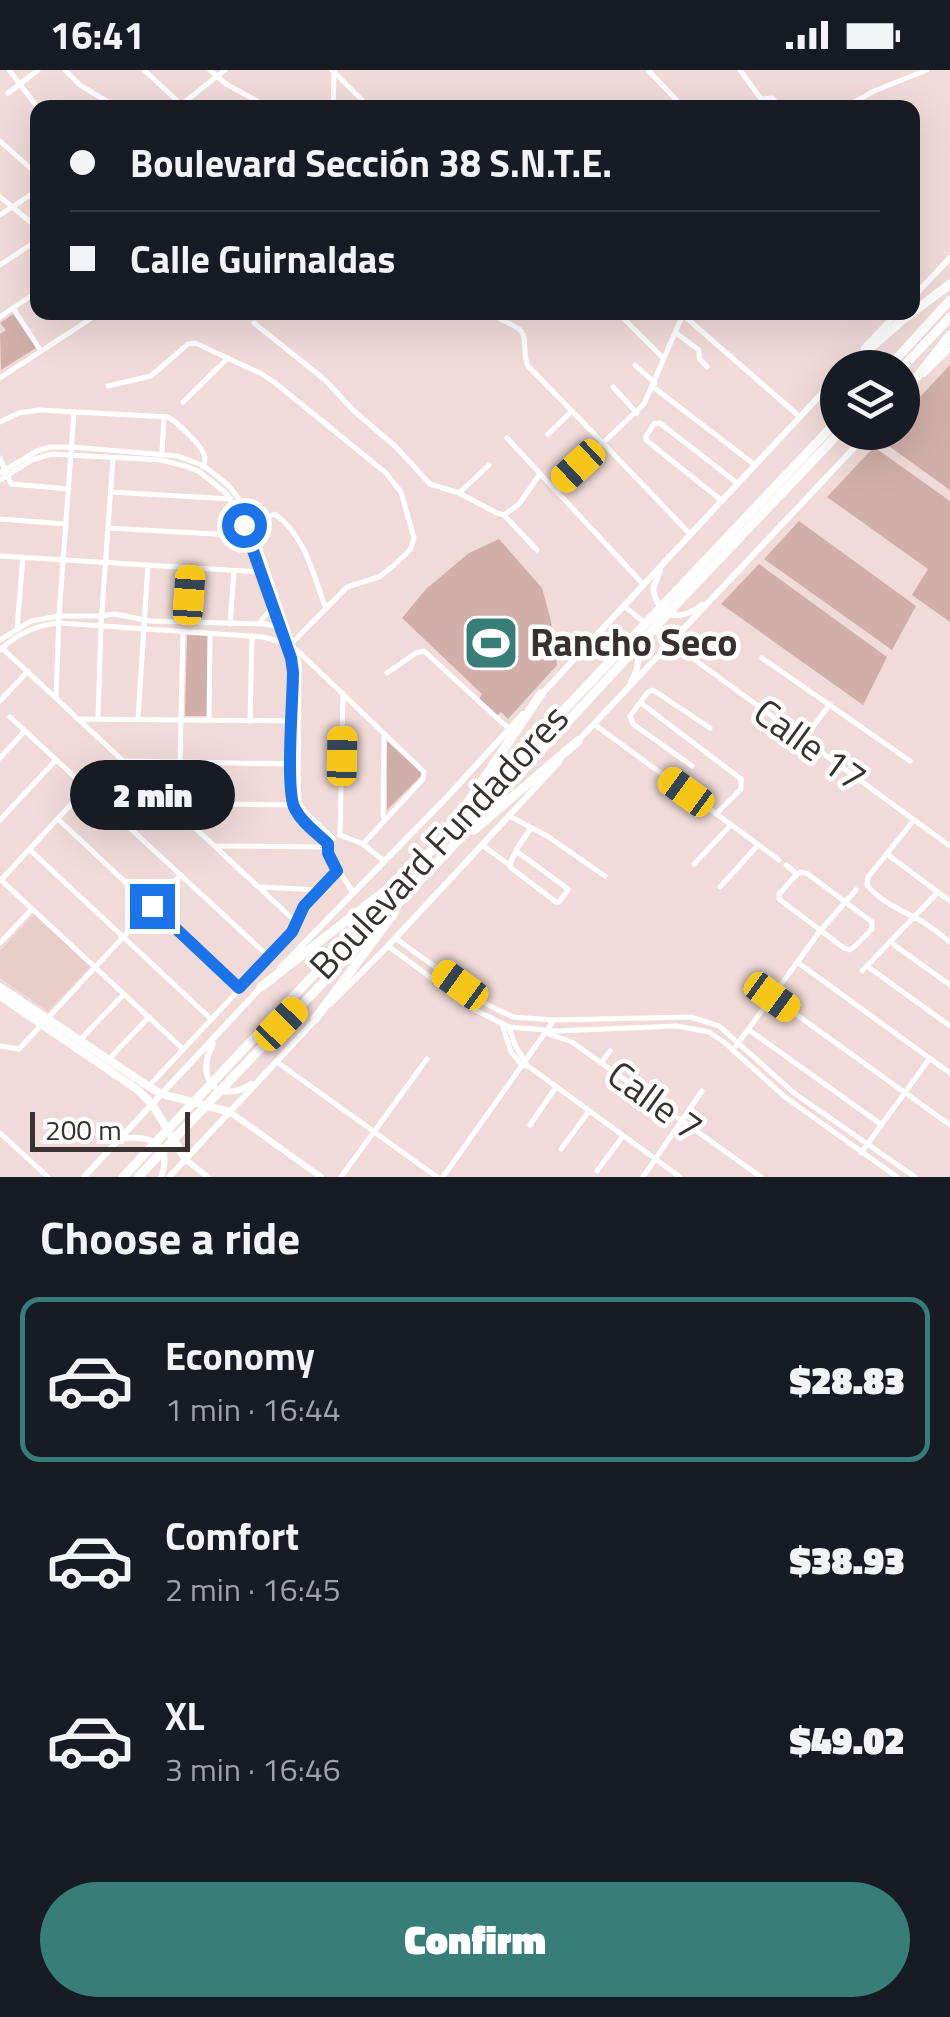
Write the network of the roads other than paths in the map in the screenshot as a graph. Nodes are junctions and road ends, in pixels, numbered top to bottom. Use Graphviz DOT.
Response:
graph roads {
  1 [pos="9,70"];
  2 [pos="38,70"];
  3 [pos="64,70"];
  4 [pos="144,70"];
  5 [pos="210,70"];
  6 [pos="225,70"];
  7 [pos="648,70"];
  8 [pos="740,70"];
  9 [pos="926,70"];
  10 [pos="333,71"];
  11 [pos="216,76"];
  12 [pos="20,84"];
  13 [pos="8,93"];
  14 [pos="32,100"];
  15 [pos="105,100"];
  16 [pos="175,100"];
  17 [pos="188,100"];
  18 [pos="256,100"];
  19 [pos="334,100"];
  20 [pos="364,100"];
  21 [pos="676,100"];
  22 [pos="774,100"];
  23 [pos="859,100"];
  24 [pos="0,141"];
  25 [pos="30,168"];
  26 [pos="30,195"];
  27 [pos="0,197"];
  28 [pos="12,207"];
  29 [pos="0,215"];
  30 [pos="30,222"];
  31 [pos="30,245"];
  32 [pos="950,258"];
  33 [pos="0,265"];
  34 [pos="950,284"];
  35 [pos="920,290"];
  36 [pos="30,296"];
  37 [pos="950,300"];
  38 [pos="920,307"];
  39 [pos="13,308"];
  40 [pos="0,316"];
  41 [pos="950,317"];
  42 [pos="89,320"];
  43 [pos="499,320"];
  44 [pos="624,320"];
  45 [pos="681,320"];
  46 [pos="690,320"];
  47 [pos="891,320"];
  48 [pos="903,320"];
  49 [pos="254,323"];
  50 [pos="676,332"];
  51 [pos="950,335"];
  52 [pos="950,348"];
  53 [pos="863,350"];
  54 [pos="867,350"];
  55 [pos="904,350"];
  56 [pos="919,350"];
  57 [pos="41,351"];
  58 [pos="228,358"];
  59 [pos="664,360"];
  60 [pos="635,365"];
  61 [pos="708,367"];
  62 [pos="920,373"];
  63 [pos="0,378"];
  64 [pos="920,378"];
  65 [pos="654,385"];
  66 [pos="108,386"];
  67 [pos="613,387"];
  68 [pos="820,395"];
  69 [pos="183,402"];
  70 [pos="74,412"];
  71 [pos="572,412"];
  72 [pos="637,413"];
  73 [pos="164,416"];
  74 [pos="800,416"];
  75 [pos="0,422"];
  76 [pos="548,434"];
  77 [pos="507,438"];
  78 [pos="820,440"];
  79 [pos="603,443"];
  80 [pos="822,450"];
  81 [pos="852,450"];
  82 [pos="72,451"];
  83 [pos="113,453"];
  84 [pos="162,457"];
  85 [pos="0,458"];
  86 [pos="489,465"];
  87 [pos="754,466"];
  88 [pos="202,469"];
  89 [pos="3,474"];
  90 [pos="540,474"];
  91 [pos="737,483"];
  92 [pos="69,489"];
  93 [pos="554,489"];
  94 [pos="111,492"];
  95 [pos="459,493"];
  96 [pos="230,499"];
  97 [pos="239,500"];
  98 [pos="721,500"];
  99 [pos="504,514"];
  100 [pos="0,519"];
  101 [pos="66,524"];
  102 [pos="248,524"];
  103 [pos="108,528"];
  104 [pos="689,534"];
  105 [pos="252,536"];
  106 [pos="537,550"];
  107 [pos="671,552"];
  108 [pos="0,556"];
  109 [pos="23,557"];
  110 [pos="64,560"];
  111 [pos="106,562"];
  112 [pos="148,565"];
  113 [pos="191,568"];
  114 [pos="234,571"];
  115 [pos="265,573"];
  116 [pos="643,584"];
  117 [pos="722,589"];
  118 [pos="680,593"];
  119 [pos="274,606"];
  120 [pos="624,606"];
  121 [pos="326,609"];
  122 [pos="101,616"];
  123 [pos="59,620"];
  124 [pos="187,623"];
  125 [pos="230,624"];
  126 [pos="257,624"];
  127 [pos="101,625"];
  128 [pos="144,625"];
  129 [pos="17,628"];
  130 [pos="281,628"];
  131 [pos="183,632"];
  132 [pos="210,634"];
  133 [pos="252,636"];
  134 [pos="291,642"];
  135 [pos="670,644"];
  136 [pos="1,646"];
  137 [pos="582,651"];
  138 [pos="762,658"];
  139 [pos="28,672"];
  140 [pos="387,673"];
  141 [pos="343,693"];
  142 [pos="541,694"];
  143 [pos="622,696"];
  144 [pos="56,698"];
  145 [pos="0,701"];
  146 [pos="640,703"];
  147 [pos="830,704"];
  148 [pos="10,717"];
  149 [pos="78,718"];
  150 [pos="98,719"];
  151 [pos="138,719"];
  152 [pos="181,720"];
  153 [pos="209,720"];
  154 [pos="250,720"];
  155 [pos="296,721"];
  156 [pos="592,727"];
  157 [pos="710,728"];
  158 [pos="509,729"];
  159 [pos="26,731"];
  160 [pos="384,732"];
  161 [pos="580,740"];
  162 [pos="803,740"];
  163 [pos="0,758"];
  164 [pos="56,760"];
  165 [pos="124,761"];
  166 [pos="910,761"];
  167 [pos="180,762"];
  168 [pos="294,764"];
  169 [pos="692,766"];
  170 [pos="87,788"];
  171 [pos="168,802"];
  172 [pos="296,805"];
  173 [pos="716,814"];
  174 [pos="509,816"];
  175 [pos="58,818"];
  176 [pos="0,820"];
  177 [pos="383,820"];
  178 [pos="914,820"];
  179 [pos="731,825"];
  180 [pos="531,828"];
  181 [pos="448,832"];
  182 [pos="332,841"];
  183 [pos="363,844"];
  184 [pos="482,845"];
  185 [pos="758,845"];
  186 [pos="214,846"];
  187 [pos="950,846"];
  188 [pos="30,850"];
  189 [pos="448,850"];
  190 [pos="516,851"];
  191 [pos="887,854"];
  192 [pos="779,860"];
  193 [pos="384,861"];
  194 [pos="509,864"];
  195 [pos="694,864"];
  196 [pos="786,865"];
  197 [pos="337,871"];
  198 [pos="408,873"];
  199 [pos="797,874"];
  200 [pos="181,876"];
  201 [pos="605,876"];
  202 [pos="0,880"];
  203 [pos="258,887"];
  204 [pos="720,887"];
  205 [pos="318,890"];
  206 [pos="856,890"];
  207 [pos="354,892"];
  208 [pos="938,892"];
  209 [pos="406,894"];
  210 [pos="950,901"];
  211 [pos="846,902"];
  212 [pos="152,906"];
  213 [pos="32,909"];
  214 [pos="914,918"];
  215 [pos="296,922"];
  216 [pos="820,931"];
  217 [pos="123,937"];
  218 [pos="395,938"];
  219 [pos="890,942"];
  220 [pos="950,942"];
  221 [pos="0,944"];
  222 [pos="388,946"];
  223 [pos="269,958"];
  224 [pos="797,962"];
  225 [pos="95,967"];
  226 [pos="950,985"];
  227 [pos="0,987"];
  228 [pos="239,988"];
  229 [pos="261,988"];
  230 [pos="124,994"];
  231 [pos="0,996"];
  232 [pos="772,997"];
  233 [pos="148,1017"];
  234 [pos="211,1019"];
  235 [pos="315,1019"];
  236 [pos="554,1020"];
  237 [pos="44,1021"];
  238 [pos="505,1026"];
  239 [pos="950,1026"];
  240 [pos="222,1030"];
  241 [pos="749,1030"];
  242 [pos="547,1032"];
  243 [pos="79,1040"];
  244 [pos="740,1043"];
  245 [pos="0,1046"];
  246 [pos="183,1048"];
  247 [pos="252,1048"];
  248 [pos="733,1050"];
  249 [pos="610,1051"];
  250 [pos="930,1058"];
  251 [pos="427,1059"];
  252 [pos="108,1060"];
  253 [pos="277,1062"];
  254 [pos="602,1062"];
  255 [pos="525,1064"];
  256 [pos="268,1072"];
  257 [pos="950,1073"];
  258 [pos="148,1086"];
  259 [pos="556,1088"];
  260 [pos="702,1092"];
  261 [pos="906,1092"];
  262 [pos="162,1094"];
  263 [pos="149,1100"];
  264 [pos="589,1111"];
  265 [pos="230,1112"];
  266 [pos="682,1120"];
  267 [pos="882,1125"];
  268 [pos="950,1125"];
  269 [pos="530,1126"];
  270 [pos="373,1131"];
  271 [pos="0,1133"];
  272 [pos="623,1136"];
  273 [pos="119,1140"];
  274 [pos="867,1144"];
  275 [pos="561,1148"];
  276 [pos="861,1153"];
  277 [pos="656,1159"];
  278 [pos="186,1160"];
  279 [pos="597,1171"];
  280 [pos="48,1177"];
  281 [pos="84,1177"];
  282 [pos="124,1177"];
  283 [pos="138,1177"];
  284 [pos="160,1177"];
  285 [pos="170,1177"];
  286 [pos="208,1177"];
  287 [pos="321,1177"];
  288 [pos="341,1177"];
  289 [pos="440,1177"];
  290 [pos="644,1177"];
  291 [pos="680,1177"];
  292 [pos="760,1177"];
  293 [pos="897,1177"];
  294 [pos="915,1177"];
  1 -- 12 [label="street"];
  2 -- 12 [label="street"];
  3 -- 15 [label="street"];
  4 -- 16 [label="street"];
  5 -- 11 [label="street"];
  6 -- 11 [label="street"];
  7 -- 21 [label="street"];
  8 -- 22 [label="street"];
  9 -- 23 [label="street"];
  10 -- 19 [label="street"];
  10 -- 20 [label="street"];
  11 -- 17 [label="street"];
  11 -- 18 [label="street"];
  12 -- 13 [label="street"];
  12 -- 14 [label="street"];
  24 -- 25 [label="street"];
  26 -- 28 [label="street"];
  27 -- 28 [label="street"];
  28 -- 29 [label="street"];
  28 -- 30 [label="street"];
  31 -- 33 [label="street"];
  32 -- 35 [label="main road"];
  34 -- 38 [label="highway"];
  36 -- 39 [label="street"];
  37 -- 55 [label="highway"];
  39 -- 40 [label="street"];
  39 -- 57 [label="street"];
  41 -- 56 [label="highway"];
  42 -- 57 [label="street"];
  43 -- 71 [label="street"];
  44 -- 59 [label="street"];
  45 -- 50 [label="street"];
  46 -- 74 [label="street"];
  47 -- 53 [label="main road"];
  48 -- 54 [label="highway"];
  49 -- 95 [label="street"];
  50 -- 59 [label="street"];
  50 -- 61 [label="street"];
  51 -- 62 [label="highway"];
  52 -- 64 [label="main road"];
  57 -- 63 [label="street"];
  58 -- 66 [label="street"];
  58 -- 69 [label="street"];
  58 -- 121 [label="street"];
  59 -- 65 [label="street"];
  60 -- 65 [label="street"];
  65 -- 72 [label="street"];
  65 -- 87 [label="street"];
  67 -- 72 [label="street"];
  68 -- 74 [label="main road"];
  70 -- 73 [label="street"];
  70 -- 75 [label="street"];
  70 -- 82 [label="street"];
  71 -- 76 [label="street"];
  71 -- 79 [label="street"];
  72 -- 79 [label="street"];
  73 -- 84 [label="street"];
  73 -- 88 [label="street"];
  74 -- 87 [label="main road"];
  77 -- 90 [label="street"];
  78 -- 118 [label="highway, Boulevard Fundadores"];
  79 -- 93 [label="street"];
  79 -- 104 [label="street"];
  80 -- 118 [label="highway, Boulevard Fundadores"];
  81 -- 117 [label="main road"];
  82 -- 83 [label="street"];
  82 -- 89 [label="street"];
  82 -- 92 [label="street"];
  83 -- 84 [label="street"];
  83 -- 94 [label="street"];
  84 -- 88 [label="street"];
  85 -- 89 [label="street"];
  86 -- 95 [label="street"];
  87 -- 91 [label="main road"];
  88 -- 96 [label="street"];
  88 -- 97 [label="street"];
  89 -- 92 [label="street"];
  90 -- 93 [label="street"];
  90 -- 99 [label="street"];
  91 -- 98 [label="main road"];
  91 -- 98 [label="street"];
  92 -- 101 [label="street"];
  93 -- 116 [label="street"];
  94 -- 96 [label="street"];
  94 -- 103 [label="street"];
  95 -- 99 [label="street"];
  96 -- 97 [label="street"];
  96 -- 102 [label="street"];
  97 -- 102 [label="street"];
  98 -- 104 [label="main road"];
  99 -- 106 [label="street"];
  100 -- 101 [label="street"];
  101 -- 110 [label="street"];
  102 -- 105 [label="street"];
  102 -- 121 [label="street"];
  103 -- 105 [label="street"];
  103 -- 111 [label="street"];
  104 -- 107 [label="main road"];
  105 -- 115 [label="street"];
  107 -- 116 [label="main road"];
  107 -- 117 [label="main road"];
  108 -- 109 [label="street"];
  109 -- 110 [label="street"];
  109 -- 129 [label="street"];
  110 -- 111 [label="street"];
  110 -- 123 [label="street"];
  111 -- 112 [label="street"];
  111 -- 122 [label="street"];
  112 -- 113 [label="street"];
  112 -- 128 [label="street"];
  113 -- 114 [label="street"];
  113 -- 124 [label="street"];
  114 -- 115 [label="street"];
  114 -- 125 [label="street"];
  115 -- 119 [label="street"];
  115 -- 134 [label="street"];
  116 -- 120 [label="main road"];
  117 -- 135 [label="main road"];
  118 -- 181 [label="highway, Boulevard Fundadores"];
  118 -- 189 [label="highway, Boulevard Fundadores"];
  119 -- 126 [label="street"];
  119 -- 130 [label="street"];
  120 -- 135 [label="street, Calle 17"];
  120 -- 137 [label="main road"];
  121 -- 134 [label="street"];
  122 -- 123 [label="street"];
  122 -- 127 [label="street"];
  122 -- 128 [label="street"];
  123 -- 127 [label="street"];
  123 -- 129 [label="street"];
  123 -- 136 [label="street"];
  123 -- 144 [label="street"];
  124 -- 125 [label="street"];
  124 -- 128 [label="street"];
  125 -- 126 [label="street"];
  126 -- 130 [label="street"];
  127 -- 128 [label="street"];
  127 -- 150 [label="street"];
  128 -- 131 [label="street"];
  128 -- 151 [label="street"];
  129 -- 136 [label="street"];
  130 -- 134 [label="street"];
  131 -- 132 [label="street"];
  131 -- 152 [label="street"];
  132 -- 133 [label="street"];
  132 -- 153 [label="street"];
  133 -- 134 [label="street"];
  133 -- 154 [label="street"];
  134 -- 141 [label="street"];
  134 -- 155 [label="street"];
  135 -- 143 [label="main road"];
  135 -- 162 [label="street, Calle 17"];
  136 -- 139 [label="street"];
  137 -- 142 [label="main road"];
  137 -- 143 [label="main road"];
  138 -- 147 [label="street"];
  139 -- 144 [label="street"];
  139 -- 145 [label="street"];
  140 -- 158 [label="street"];
  141 -- 160 [label="street"];
  141 -- 182 [label="street"];
  142 -- 158 [label="main road"];
  142 -- 181 [label="highway"];
  143 -- 156 [label="main road"];
  144 -- 149 [label="street"];
  146 -- 157 [label="street"];
  146 -- 169 [label="street"];
  146 -- 173 [label="street"];
  147 -- 162 [label="street"];
  147 -- 166 [label="street"];
  148 -- 159 [label="street"];
  149 -- 150 [label="street"];
  149 -- 165 [label="street"];
  150 -- 151 [label="street"];
  151 -- 152 [label="street"];
  152 -- 153 [label="street"];
  152 -- 167 [label="street"];
  153 -- 154 [label="street"];
  154 -- 155 [label="street"];
  155 -- 168 [label="street"];
  156 -- 161 [label="main road"];
  156 -- 173 [label="street"];
  158 -- 193 [label="main road"];
  159 -- 163 [label="street"];
  159 -- 164 [label="street"];
  160 -- 177 [label="street"];
  160 -- 177 [label="street"];
  161 -- 174 [label="main road"];
  161 -- 189 [label="highway"];
  162 -- 178 [label="street, Calle 17"];
  164 -- 170 [label="street"];
  164 -- 176 [label="street"];
  165 -- 167 [label="street"];
  165 -- 171 [label="street"];
  167 -- 168 [label="street"];
  168 -- 172 [label="street"];
  170 -- 175 [label="street"];
  170 -- 200 [label="street"];
  171 -- 172 [label="street"];
  171 -- 186 [label="street"];
  172 -- 182 [label="street"];
  173 -- 179 [label="street"];
  174 -- 180 [label="street"];
  174 -- 184 [label="main road"];
  175 -- 188 [label="street"];
  175 -- 212 [label="street"];
  177 -- 183 [label="street"];
  178 -- 187 [label="street, Calle 17"];
  178 -- 191 [label="street"];
  179 -- 185 [label="street"];
  179 -- 195 [label="street"];
  180 -- 190 [label="street"];
  180 -- 201 [label="street"];
  181 -- 198 [label="highway, Boulevard Fundadores"];
  182 -- 183 [label="street"];
  182 -- 186 [label="street"];
  182 -- 197 [label="street"];
  183 -- 193 [label="street"];
  184 -- 194 [label="street"];
  184 -- 218 [label="main road"];
  185 -- 192 [label="street"];
  185 -- 204 [label="street"];
  186 -- 203 [label="street"];
  188 -- 202 [label="street"];
  188 -- 217 [label="street"];
  189 -- 209 [label="highway, Boulevard Fundadores"];
  190 -- 194 [label="street"];
  190 -- 194 [label="street"];
  191 -- 208 [label="street"];
  191 -- 214 [label="street"];
  193 -- 207 [label="main road"];
  196 -- 199 [label="street"];
  197 -- 205 [label="street"];
  197 -- 207 [label="street"];
  198 -- 229 [label="highway"];
  198 -- 247 [label="highway, Boulevard Fundadores"];
  199 -- 211 [label="street"];
  199 -- 216 [label="street"];
  200 -- 212 [label="street"];
  200 -- 223 [label="street"];
  202 -- 213 [label="street"];
  203 -- 205 [label="street"];
  203 -- 215 [label="street"];
  205 -- 215 [label="street"];
  206 -- 211 [label="street"];
  207 -- 229 [label="main road"];
  208 -- 210 [label="street"];
  208 -- 214 [label="street"];
  209 -- 235 [label="highway"];
  209 -- 247 [label="highway, Boulevard Fundadores"];
  211 -- 216 [label="street"];
  211 -- 216 [label="street"];
  212 -- 217 [label="street"];
  212 -- 228 [label="street"];
  213 -- 221 [label="street"];
  213 -- 225 [label="street"];
  214 -- 219 [label="street"];
  214 -- 220 [label="street"];
  215 -- 223 [label="street"];
  216 -- 224 [label="street"];
  217 -- 225 [label="street"];
  217 -- 234 [label="street"];
  218 -- 222 [label="main road"];
  218 -- 236 [label="street"];
  219 -- 226 [label="street"];
  219 -- 239 [label="street"];
  222 -- 235 [label="main road"];
  222 -- 238 [label="street"];
  223 -- 228 [label="street"];
  224 -- 232 [label="street"];
  224 -- 250 [label="street"];
  225 -- 230 [label="street"];
  225 -- 237 [label="street"];
  227 -- 237 [label="main road"];
  228 -- 234 [label="street"];
  229 -- 240 [label="main road"];
  230 -- 233 [label="street"];
  230 -- 243 [label="street"];
  231 -- 237 [label="main road"];
  232 -- 241 [label="street"];
  232 -- 261 [label="street"];
  233 -- 246 [label="street"];
  233 -- 252 [label="street"];
  234 -- 246 [label="street"];
  235 -- 253 [label="main road"];
  236 -- 242 [label="street"];
  236 -- 244 [label="street"];
  237 -- 243 [label="main road"];
  237 -- 245 [label="street"];
  237 -- 263 [label="main road"];
  238 -- 242 [label="street"];
  238 -- 255 [label="street"];
  240 -- 256 [label="main road"];
  240 -- 262 [label="main road"];
  241 -- 244 [label="street"];
  241 -- 267 [label="street"];
  242 -- 248 [label="street"];
  242 -- 254 [label="street, Calle 7"];
  242 -- 255 [label="street"];
  243 -- 252 [label="main road"];
  244 -- 248 [label="street"];
  244 -- 274 [label="street"];
  246 -- 258 [label="street"];
  247 -- 282 [label="highway, Boulevard Fundadores"];
  247 -- 283 [label="highway, Boulevard Fundadores"];
  248 -- 276 [label="street"];
  249 -- 254 [label="street"];
  250 -- 257 [label="street"];
  250 -- 261 [label="street"];
  251 -- 270 [label="street"];
  252 -- 258 [label="main road"];
  253 -- 256 [label="main road"];
  253 -- 270 [label="street"];
  254 -- 266 [label="street, Calle 7"];
  255 -- 259 [label="street"];
  255 -- 289 [label="street"];
  256 -- 265 [label="main road"];
  258 -- 262 [label="main road"];
  259 -- 264 [label="street"];
  259 -- 269 [label="street"];
  260 -- 266 [label="street"];
  261 -- 267 [label="street"];
  261 -- 268 [label="street"];
  262 -- 263 [label="main road"];
  262 -- 265 [label="main road"];
  263 -- 273 [label="main road"];
  263 -- 278 [label="main road"];
  264 -- 272 [label="street"];
  264 -- 275 [label="street"];
  265 -- 278 [label="main road"];
  265 -- 287 [label="main road"];
  266 -- 277 [label="street"];
  266 -- 292 [label="street, Calle 7"];
  267 -- 274 [label="street"];
  270 -- 288 [label="street"];
  270 -- 289 [label="street"];
  271 -- 280 [label="street"];
  272 -- 277 [label="street"];
  272 -- 279 [label="street"];
  273 -- 281 [label="main road"];
  273 -- 284 [label="main road"];
  274 -- 276 [label="street"];
  274 -- 294 [label="street"];
  276 -- 293 [label="street"];
  277 -- 290 [label="street"];
  277 -- 291 [label="street"];
  278 -- 285 [label="main road"];
  278 -- 286 [label="main road"];
}
